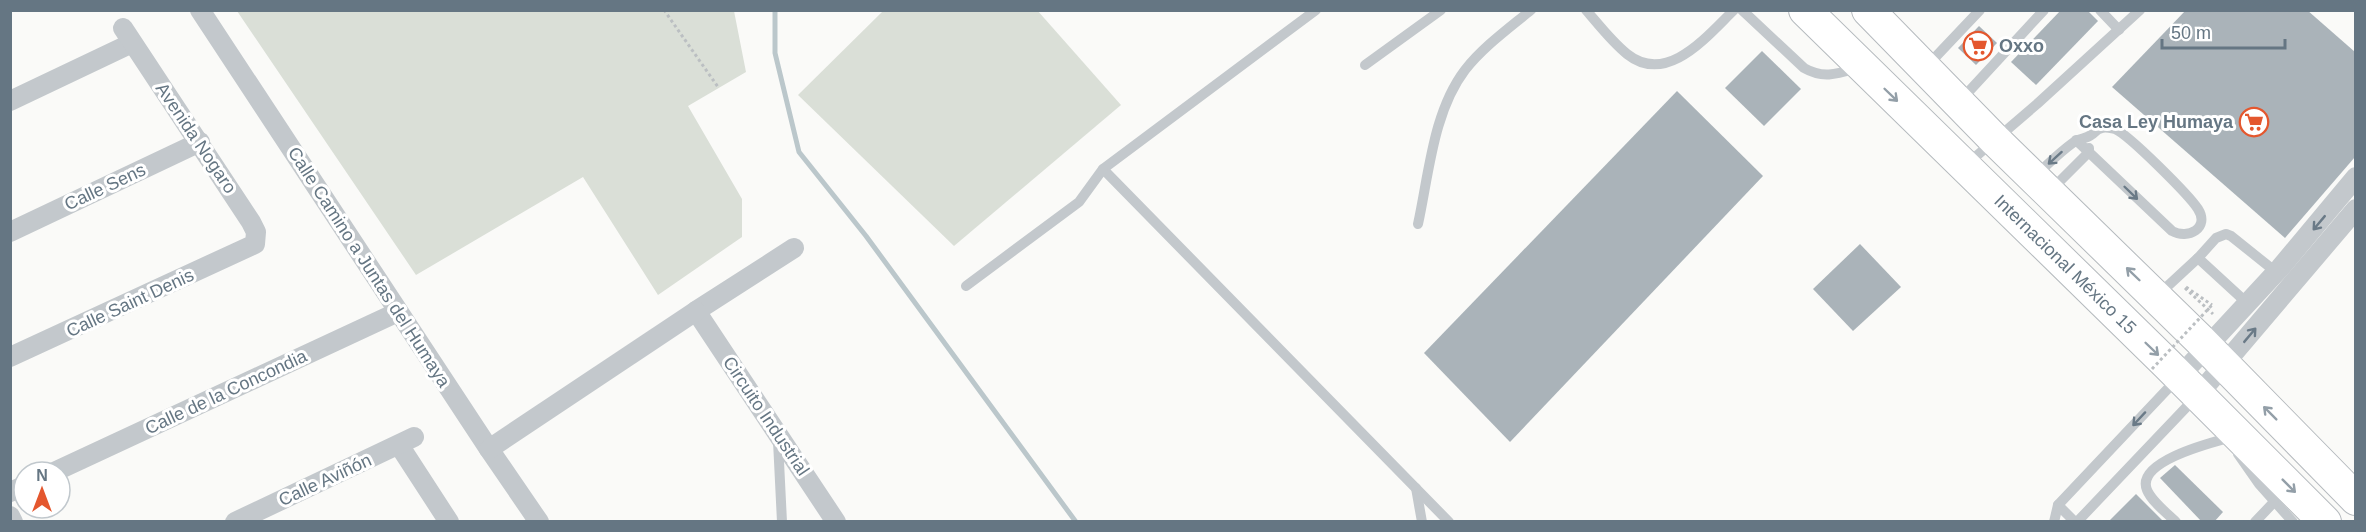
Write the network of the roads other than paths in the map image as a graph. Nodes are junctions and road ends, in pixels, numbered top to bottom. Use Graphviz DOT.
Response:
graph roads {
  1 [pos="200,10"];
  2 [pos="1316,10"];
  3 [pos="1440,10"];
  4 [pos="1531,10"];
  5 [pos="1586,10"];
  6 [pos="1734,10"];
  7 [pos="1742,10"];
  8 [pos="1804,10"];
  9 [pos="1868,10"];
  10 [pos="1980,10"];
  11 [pos="2044,10"];
  12 [pos="2100,10"];
  13 [pos="2140,10"];
  14 [pos="2119,30"];
  15 [pos="1365,65"];
  16 [pos="1861,66"];
  17 [pos="1925,68"];
  18 [pos="10,101"];
  19 [pos="1958,103"];
  20 [pos="2091,136"];
  21 [pos="1995,140"];
  22 [pos="2076,140"];
  23 [pos="200,142"];
  24 [pos="2089,152"];
  25 [pos="1965,166"];
  26 [pos="1103,169"];
  27 [pos="2355,177"];
  28 [pos="2041,185"];
  29 [pos="2355,208"];
  30 [pos="1418,224"];
  31 [pos="10,232"];
  32 [pos="249,248"];
  33 [pos="794,248"];
  34 [pos="2198,258"];
  35 [pos="2276,272"];
  36 [pos="966,286"];
  37 [pos="2156,297"];
  38 [pos="2247,303"];
  39 [pos="696,311"];
  40 [pos="398,312"];
  41 [pos="10,357"];
  42 [pos="2215,357"];
  43 [pos="2176,380"];
  44 [pos="2231,432"];
  45 [pos="778,433"];
  46 [pos="489,449"];
  47 [pos="72,464"];
  48 [pos="1416,488"];
  49 [pos="2355,499"];
  50 [pos="2274,502"];
  51 [pos="2058,505"];
  52 [pos="10,516"];
  53 [pos="13,522"];
  54 [pos="235,522"];
  55 [pos="449,522"];
  56 [pos="539,522"];
  57 [pos="782,522"];
  58 [pos="836,522"];
  59 [pos="1422,522"];
  60 [pos="1449,522"];
  61 [pos="2054,522"];
  62 [pos="2076,522"];
  63 [pos="2176,522"];
  64 [pos="2255,522"];
  65 [pos="2293,522"];
  66 [pos="2325,522"];
  1 -- 40 [label="street, Calle Camino a Juntas del Humaya"];
  2 -- 26 [label="lane"];
  3 -- 15 [label="lane"];
  4 -- 30 [label="lane"];
  5 -- 6 [label="lane"];
  7 -- 16 [label="lane"];
  8 -- 16 [label="main road, Internacional México 15"];
  9 -- 17 [label="main road"];
  10 -- 17 [label="lane"];
  11 -- 19 [label="lane"];
  12 -- 14 [label="lane"];
  13 -- 14 [label="lane"];
  14 -- 21 [label="lane"];
  16 -- 25 [label="main road, Internacional México 15, one-way"];
  17 -- 19 [label="main road"];
  18 -- 23 [label="street, Avenida Nogaro"];
  19 -- 21 [label="main road"];
  20 -- 22 [label="lane"];
  20 -- 24 [label="lane"];
  24 -- 20 [label="lane, one-way"];
  21 -- 25 [label="lane"];
  21 -- 28 [label="main road"];
  22 -- 24 [label="lane"];
  22 -- 28 [label="lane, one-way"];
  23 -- 31 [label="street, Calle Sens"];
  23 -- 32 [label="street, Avenida Nogaro"];
  24 -- 28 [label="lane"];
  25 -- 43 [label="main road, Internacional México 15, one-way"];
  26 -- 36 [label="lane"];
  26 -- 48 [label="lane"];
  27 -- 35 [label="street, one-way"];
  37 -- 28 [label="main road, one-way"];
  42 -- 29 [label="street, one-way"];
  32 -- 41 [label="street, Calle Saint Denis"];
  33 -- 39 [label="street"];
  34 -- 35 [label="lane"];
  34 -- 37 [label="lane"];
  34 -- 38 [label="lane"];
  35 -- 38 [label="street"];
  37 -- 42 [label="main road"];
  38 -- 42 [label="street"];
  39 -- 45 [label="street, Circuito Industrial"];
  39 -- 46 [label="street"];
  40 -- 46 [label="street, Calle Camino a Juntas del Humaya"];
  40 -- 47 [label="street, Calle de la Concondia"];
  42 -- 43 [label="street"];
  49 -- 42 [label="main road, one-way"];
  43 -- 44 [label="main road, Internacional México 15"];
  43 -- 51 [label="lane, one-way"];
  43 -- 62 [label="lane"];
  44 -- 50 [label="lane"];
  44 -- 63 [label="lane"];
  44 -- 66 [label="main road, Internacional México 15, one-way"];
  45 -- 57 [label="lane"];
  45 -- 58 [label="street, Circuito Industrial"];
  46 -- 56 [label="street, Calle Camino a Juntas del Humaya"];
  48 -- 59 [label="lane"];
  48 -- 60 [label="lane"];
  50 -- 64 [label="lane"];
  50 -- 65 [label="lane"];
  51 -- 61 [label="lane"];
  51 -- 62 [label="lane"];
  52 -- 53 [label="street"];
  54 -- 55 [label="street, Calle Aviñón"];
}
